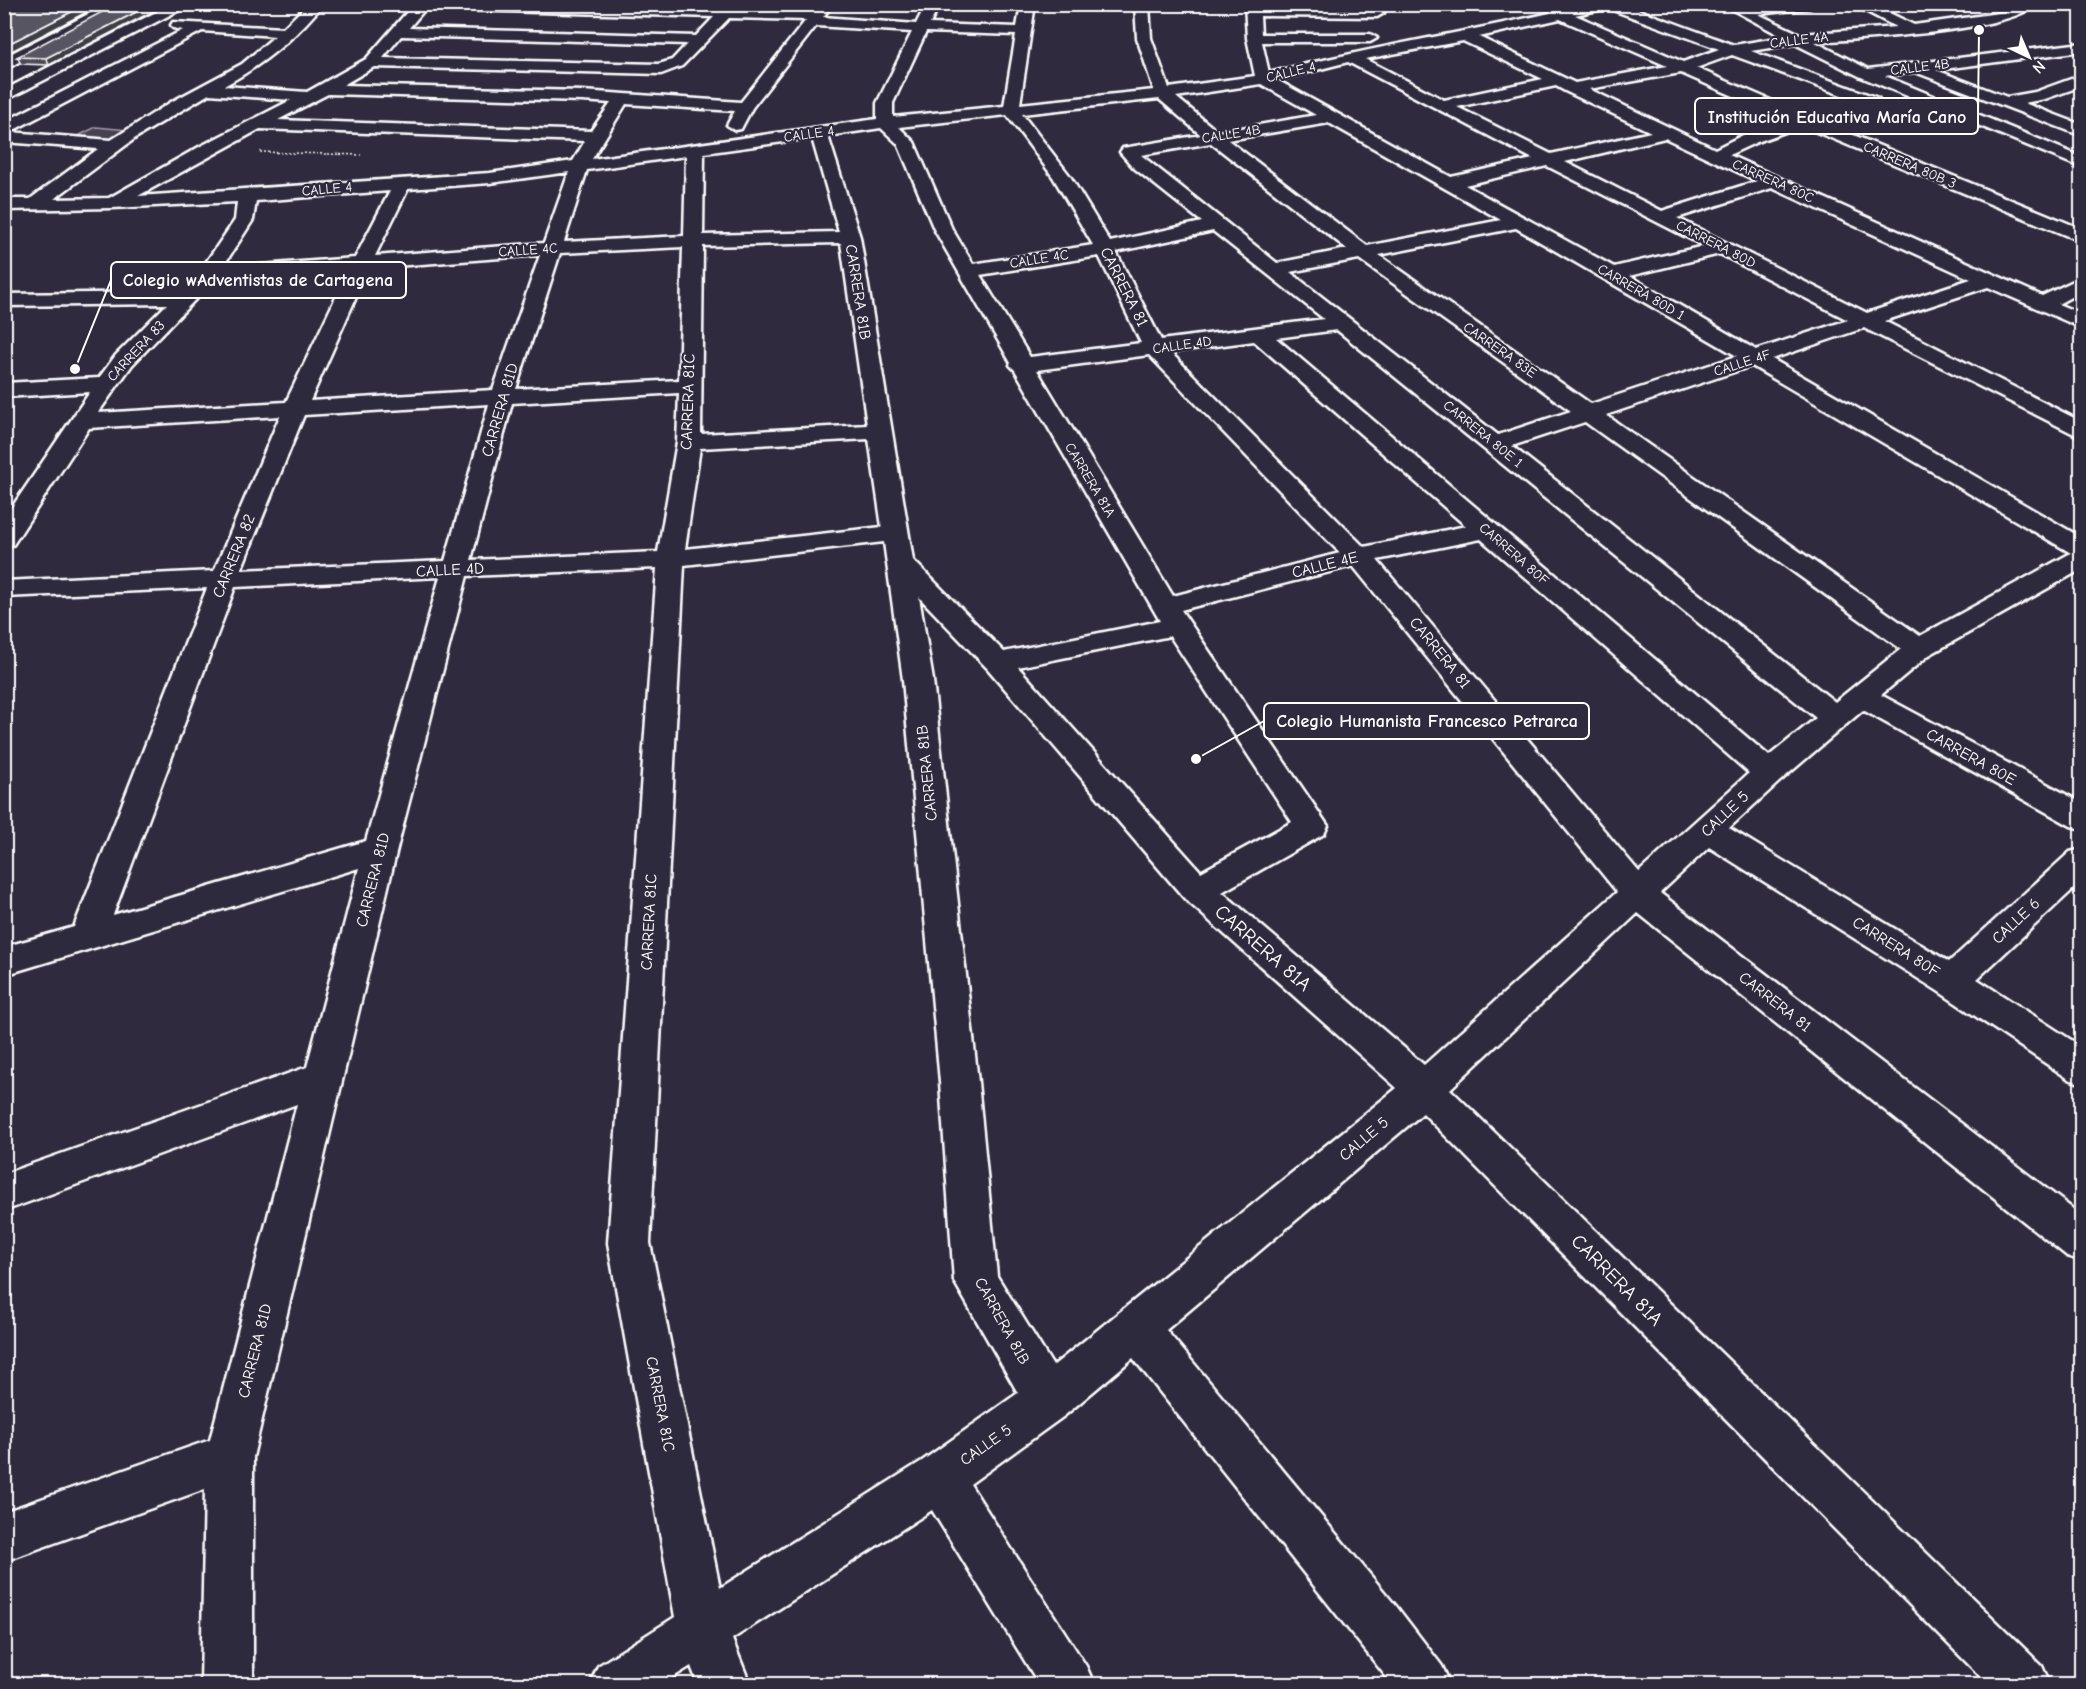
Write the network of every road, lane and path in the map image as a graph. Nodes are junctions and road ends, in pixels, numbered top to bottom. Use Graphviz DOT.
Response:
graph roads {
  1 [pos="97,4"];
  2 [pos="184,4"];
  3 [pos="316,4"];
  4 [pos="933,4"];
  5 [pos="1028,4"];
  6 [pos="1142,4"];
  7 [pos="1542,4"];
  8 [pos="1608,4"];
  9 [pos="1810,4"];
  10 [pos="1859,4"];
  11 [pos="1980,4"];
  12 [pos="2029,4"];
  13 [pos="119,5"];
  14 [pos="422,5"];
  15 [pos="1252,8"];
  16 [pos="1736,8"];
  17 [pos="1375,9"];
  18 [pos="725,14"];
  19 [pos="818,14"];
  20 [pos="1561,14"];
  21 [pos="2010,15"];
  22 [pos="149,23"];
  23 [pos="2031,23"];
  24 [pos="199,27"];
  25 [pos="919,28"];
  26 [pos="1911,29"];
  27 [pos="1022,31"];
  28 [pos="398,32"];
  29 [pos="287,33"];
  30 [pos="2061,34"];
  31 [pos="1465,36"];
  32 [pos="1254,38"];
  33 [pos="1370,38"];
  34 [pos="1394,38"];
  35 [pos="1797,39"];
  36 [pos="700,40"];
  37 [pos="1931,40"];
  38 [pos="2082,44"];
  39 [pos="1731,50"];
  40 [pos="1951,50"];
  41 [pos="1350,57"];
  42 [pos="1971,61"];
  43 [pos="371,62"];
  44 [pos="4,66"];
  45 [pos="1681,68"];
  46 [pos="1916,68"];
  47 [pos="1866,74"];
  48 [pos="1263,79"];
  49 [pos="2082,80"];
  50 [pos="1564,84"];
  51 [pos="2064,87"];
  52 [pos="206,90"];
  53 [pos="325,90"];
  54 [pos="1912,93"];
  55 [pos="2082,93"];
  56 [pos="1163,94"];
  57 [pos="4,96"];
  58 [pos="308,97"];
  59 [pos="622,98"];
  60 [pos="1872,100"];
  61 [pos="2006,102"];
  62 [pos="1442,105"];
  63 [pos="745,107"];
  64 [pos="1011,110"];
  65 [pos="1333,117"];
  66 [pos="1802,120"];
  67 [pos="885,123"];
  68 [pos="260,124"];
  69 [pos="4,129"];
  70 [pos="2082,132"];
  71 [pos="819,133"];
  72 [pos="1667,133"];
  73 [pos="596,136"];
  74 [pos="4,137"];
  75 [pos="1214,137"];
  76 [pos="114,145"];
  77 [pos="709,148"];
  78 [pos="205,151"];
  79 [pos="1129,152"];
  80 [pos="363,155"];
  81 [pos="1716,155"];
  82 [pos="1548,161"];
  83 [pos="2082,164"];
  84 [pos="580,165"];
  85 [pos="1775,181"];
  86 [pos="1449,183"];
  87 [pos="402,184"];
  88 [pos="247,196"];
  89 [pos="112,203"];
  90 [pos="36,204"];
  91 [pos="4,205"];
  92 [pos="1661,217"];
  93 [pos="1519,222"];
  94 [pos="1217,224"];
  95 [pos="2082,236"];
  96 [pos="850,237"];
  97 [pos="692,241"];
  98 [pos="552,248"];
  99 [pos="1722,248"];
  100 [pos="1105,249"];
  101 [pos="1364,253"];
  102 [pos="360,263"];
  103 [pos="1275,269"];
  104 [pos="967,271"];
  105 [pos="1611,274"];
  106 [pos="207,276"];
  107 [pos="1988,280"];
  108 [pos="2082,284"];
  109 [pos="187,298"];
  110 [pos="4,300"];
  111 [pos="2042,304"];
  112 [pos="1868,320"];
  113 [pos="2082,322"];
  114 [pos="1343,323"];
  115 [pos="1260,335"];
  116 [pos="1155,349"];
  117 [pos="1755,359"];
  118 [pos="1021,365"];
  119 [pos="106,384"];
  120 [pos="689,386"];
  121 [pos="6,392"];
  122 [pos="502,398"];
  123 [pos="294,409"];
  124 [pos="1590,413"];
  125 [pos="81,421"];
  126 [pos="879,431"];
  127 [pos="2082,431"];
  128 [pos="689,442"];
  129 [pos="1495,444"];
  130 [pos="14,510"];
  131 [pos="1486,530"];
  132 [pos="4,538"];
  133 [pos="897,547"];
  134 [pos="1359,556"];
  135 [pos="670,559"];
  136 [pos="2080,559"];
  137 [pos="456,570"];
  138 [pos="223,580"];
  139 [pos="4,589"];
  140 [pos="1171,616"];
  141 [pos="1919,649"];
  142 [pos="998,662"];
  143 [pos="1848,707"];
  144 [pos="1769,773"];
  145 [pos="2082,818"];
  146 [pos="1707,830"];
  147 [pos="380,849"];
  148 [pos="2082,861"];
  149 [pos="1197,890"];
  150 [pos="1638,894"];
  151 [pos="87,937"];
  152 [pos="4,961"];
  153 [pos="1951,981"];
  154 [pos="2082,1068"];
  155 [pos="325,1077"];
  156 [pos="1424,1089"];
  157 [pos="4,1193"];
  158 [pos="2082,1242"];
  159 [pos="1136,1328"];
  160 [pos="1048,1400"];
  161 [pos="229,1457"];
  162 [pos="939,1478"];
  163 [pos="4,1537"];
  164 [pos="703,1630"];
  165 [pos="227,1684"];
  166 [pos="616,1684"];
  167 [pos="724,1684"];
  168 [pos="1068,1684"];
  169 [pos="1424,1684"];
  170 [pos="2024,1684"];
  1 -- 13 [label="street"];
  2 -- 22 [label="street"];
  3 -- 29 [label="street"];
  4 -- 25 [label="street"];
  5 -- 27 [label="street"];
  6 -- 56 [label="street"];
  7 -- 20 [label="street, CARRERA 80B 3"];
  8 -- 20 [label="street, CALLE 4"];
  8 -- 39 [label="street"];
  9 -- 16 [label="street"];
  10 -- 26 [label="street"];
  11 -- 21 [label="street"];
  12 -- 21 [label="street, CALLE 4A"];
  13 -- 44 [label="street"];
  14 -- 18 [label="street"];
  14 -- 28 [label="street"];
  15 -- 17 [label="street"];
  15 -- 32 [label="street"];
  16 -- 35 [label="street"];
  17 -- 34 [label="street"];
  18 -- 19 [label="street"];
  18 -- 36 [label="street"];
  19 -- 25 [label="street"];
  19 -- 63 [label="street, CARRERA 81C"];
  20 -- 31 [label="street, CALLE 4"];
  20 -- 45 [label="street, CARRERA 80B 3"];
  21 -- 23 [label="street"];
  21 -- 26 [label="street, CALLE 4A"];
  22 -- 24 [label="street"];
  22 -- 57 [label="street"];
  24 -- 29 [label="street"];
  24 -- 69 [label="street"];
  25 -- 27 [label="street"];
  25 -- 67 [label="street"];
  26 -- 35 [label="street, CALLE 4A"];
  26 -- 37 [label="street"];
  27 -- 64 [label="street"];
  28 -- 36 [label="street"];
  28 -- 43 [label="street"];
  29 -- 52 [label="street"];
  30 -- 38 [label="street"];
  31 -- 34 [label="street, CALLE 4"];
  31 -- 50 [label="street, CARRERA 80C"];
  32 -- 33 [label="street"];
  32 -- 48 [label="street"];
  34 -- 41 [label="street, CALLE 4"];
  35 -- 39 [label="street, CALLE 4A"];
  35 -- 47 [label="street"];
  36 -- 43 [label="street"];
  38 -- 42 [label="street, CALLE 4B"];
  39 -- 45 [label="street, CALLE 4A"];
  39 -- 60 [label="street"];
  40 -- 42 [label="street"];
  41 -- 48 [label="street, CALLE 4"];
  41 -- 62 [label="street, CARRERA 80D"];
  42 -- 46 [label="street, CALLE 4B"];
  43 -- 53 [label="street"];
  45 -- 50 [label="street, CALLE 4A"];
  45 -- 66 [label="street, CARRERA 80B 3"];
  46 -- 47 [label="street, CALLE 4B"];
  46 -- 61 [label="street"];
  47 -- 54 [label="street"];
  48 -- 56 [label="street, CALLE 4"];
  48 -- 65 [label="street, CARRERA 80D 1"];
  49 -- 51 [label="street"];
  50 -- 62 [label="street, CALLE 4A"];
  50 -- 72 [label="street, CARRERA 80C"];
  51 -- 55 [label="street"];
  51 -- 61 [label="street"];
  52 -- 58 [label="street"];
  52 -- 76 [label="street"];
  53 -- 58 [label="street"];
  53 -- 59 [label="street"];
  54 -- 60 [label="street"];
  54 -- 83 [label="street"];
  56 -- 64 [label="street, CALLE 4"];
  56 -- 75 [label="street, CARRERA 83E"];
  58 -- 68 [label="street"];
  59 -- 63 [label="street"];
  59 -- 73 [label="street, CARRERA 81D"];
  60 -- 66 [label="street"];
  61 -- 70 [label="street"];
  62 -- 82 [label="street, CARRERA 80D"];
  63 -- 77 [label="street, CARRERA 81C"];
  64 -- 67 [label="street, CALLE 4"];
  64 -- 100 [label="street, CARRERA 81"];
  65 -- 75 [label="street, CALLE 4B"];
  65 -- 86 [label="street, CARRERA 80D 1"];
  66 -- 81 [label="street"];
  66 -- 95 [label="street, CARRERA 80B 3"];
  67 -- 71 [label="street, CALLE 4"];
  67 -- 104 [label="street, CARRERA 81A"];
  68 -- 73 [label="street"];
  68 -- 78 [label="street"];
  71 -- 77 [label="street, CALLE 4"];
  71 -- 96 [label="street, CARRERA 81B"];
  72 -- 81 [label="street, CARRERA 80C"];
  72 -- 82 [label="street"];
  73 -- 84 [label="street, CARRERA 81D"];
  74 -- 76 [label="street"];
  75 -- 79 [label="street, CALLE 4B"];
  75 -- 101 [label="street, CARRERA 83E"];
  76 -- 90 [label="street"];
  77 -- 84 [label="street, CALLE 4"];
  77 -- 97 [label="street, CARRERA 81C"];
  78 -- 80 [label="path"];
  78 -- 89 [label="street"];
  79 -- 94 [label="street, CARRERA 80E 1"];
  81 -- 85 [label="street, CARRERA 80C"];
  82 -- 86 [label="street"];
  82 -- 92 [label="street, CARRERA 80D"];
  84 -- 87 [label="street, CALLE 4"];
  84 -- 98 [label="street, CARRERA 81D"];
  85 -- 92 [label="street"];
  85 -- 107 [label="street, CARRERA 80C"];
  86 -- 93 [label="street, CARRERA 80D 1"];
  87 -- 88 [label="street, CALLE 4"];
  87 -- 102 [label="street, CARRERA 82"];
  88 -- 89 [label="street, CALLE 4"];
  88 -- 106 [label="street, CARRERA 83"];
  89 -- 90 [label="street, CALLE 4"];
  90 -- 91 [label="street, CALLE 4"];
  92 -- 99 [label="street, CARRERA 80D"];
  93 -- 101 [label="street"];
  93 -- 105 [label="street, CARRERA 80D 1"];
  94 -- 100 [label="street, CALLE 4C"];
  94 -- 103 [label="street, CARRERA 80E 1"];
  96 -- 97 [label="street, CALLE 4C"];
  96 -- 126 [label="street, CARRERA 81B"];
  97 -- 98 [label="street, CALLE 4C"];
  97 -- 120 [label="street, CARRERA 81C"];
  98 -- 102 [label="street, CALLE 4C"];
  98 -- 122 [label="street, CARRERA 81D"];
  99 -- 105 [label="street"];
  99 -- 112 [label="street, CARRERA 80D"];
  100 -- 104 [label="street, CALLE 4C"];
  100 -- 116 [label="street, CARRERA 81"];
  101 -- 103 [label="street"];
  101 -- 124 [label="street, CARRERA 83E"];
  102 -- 106 [label="street, CALLE 4C"];
  102 -- 123 [label="street, CARRERA 82"];
  103 -- 114 [label="street, CARRERA 80E 1"];
  104 -- 118 [label="street, CARRERA 81A"];
  105 -- 117 [label="street, CARRERA 80D 1"];
  106 -- 109 [label="street, CARRERA 83"];
  107 -- 111 [label="street, CARRERA 80C"];
  107 -- 112 [label="street, CALLE 4F"];
  108 -- 111 [label="street"];
  109 -- 110 [label="street"];
  109 -- 119 [label="street, CARRERA 83"];
  111 -- 113 [label="street, CARRERA 80C"];
  112 -- 117 [label="street, CALLE 4F"];
  112 -- 127 [label="street, CARRERA 80D"];
  114 -- 115 [label="street, CALLE 4D"];
  114 -- 129 [label="street, CARRERA 80E 1"];
  115 -- 116 [label="street, CALLE 4D"];
  115 -- 131 [label="street, CARRERA 80F"];
  116 -- 118 [label="street, CALLE 4D"];
  116 -- 134 [label="street, CARRERA 81"];
  117 -- 124 [label="street, CALLE 4F"];
  117 -- 136 [label="street, CARRERA 80D 1"];
  118 -- 140 [label="street, CARRERA 81A"];
  119 -- 121 [label="street"];
  119 -- 125 [label="street, CARRERA 83"];
  120 -- 122 [label="street"];
  120 -- 128 [label="street, CARRERA 81C"];
  122 -- 123 [label="street"];
  122 -- 137 [label="street, CARRERA 81D"];
  123 -- 125 [label="street"];
  123 -- 138 [label="street, CARRERA 82"];
  124 -- 129 [label="street, CALLE 4F"];
  124 -- 141 [label="street, CARRERA 83E"];
  125 -- 130 [label="street, CARRERA 83"];
  126 -- 128 [label="street"];
  126 -- 133 [label="street, CARRERA 81B"];
  128 -- 135 [label="street, CARRERA 81C"];
  129 -- 143 [label="street, CARRERA 80E 1"];
  130 -- 132 [label="street, CARRERA 83"];
  131 -- 134 [label="street, CALLE 4E"];
  131 -- 144 [label="street, CARRERA 80F"];
  133 -- 135 [label="street, CALLE 4D"];
  133 -- 142 [label="street, CARRERA 81A"];
  133 -- 160 [label="street, CARRERA 81B"];
  134 -- 140 [label="street, CALLE 4E"];
  134 -- 150 [label="street, CARRERA 81"];
  135 -- 137 [label="street, CALLE 4D"];
  135 -- 164 [label="street, CARRERA 81C"];
  136 -- 141 [label="street, CALLE 5"];
  137 -- 138 [label="street, CALLE 4D"];
  137 -- 147 [label="street, CARRERA 81D"];
  138 -- 139 [label="street, CALLE 4D"];
  138 -- 151 [label="street, CARRERA 82"];
  140 -- 142 [label="street, CALLE 4E"];
  140 -- 149 [label="street, CARRERA 81A"];
  141 -- 143 [label="street, CALLE 5"];
  142 -- 149 [label="street, CARRERA 81A"];
  143 -- 144 [label="street, CALLE 5"];
  143 -- 145 [label="street, CARRERA 80E"];
  144 -- 146 [label="street, CALLE 5"];
  146 -- 150 [label="street, CALLE 5"];
  146 -- 153 [label="street, CARRERA 80F"];
  147 -- 151 [label="street"];
  147 -- 155 [label="street, CARRERA 81D"];
  148 -- 153 [label="street, CALLE 6"];
  149 -- 156 [label="street, CARRERA 81A"];
  150 -- 156 [label="street, CALLE 5"];
  150 -- 158 [label="street, CARRERA 81"];
  151 -- 152 [label="street"];
  153 -- 154 [label="street, CARRERA 80F"];
  155 -- 157 [label="street"];
  155 -- 161 [label="street, CARRERA 81D"];
  156 -- 159 [label="street, CALLE 5"];
  156 -- 170 [label="street, CARRERA 81A"];
  159 -- 160 [label="street, CALLE 5"];
  159 -- 169 [label="street"];
  160 -- 162 [label="street, CALLE 5"];
  161 -- 163 [label="street"];
  161 -- 165 [label="street, CARRERA 81D"];
  162 -- 164 [label="street, CALLE 5"];
  162 -- 168 [label="street"];
  164 -- 166 [label="street, CALLE 5"];
  164 -- 167 [label="street, CARRERA 81C"];
}
